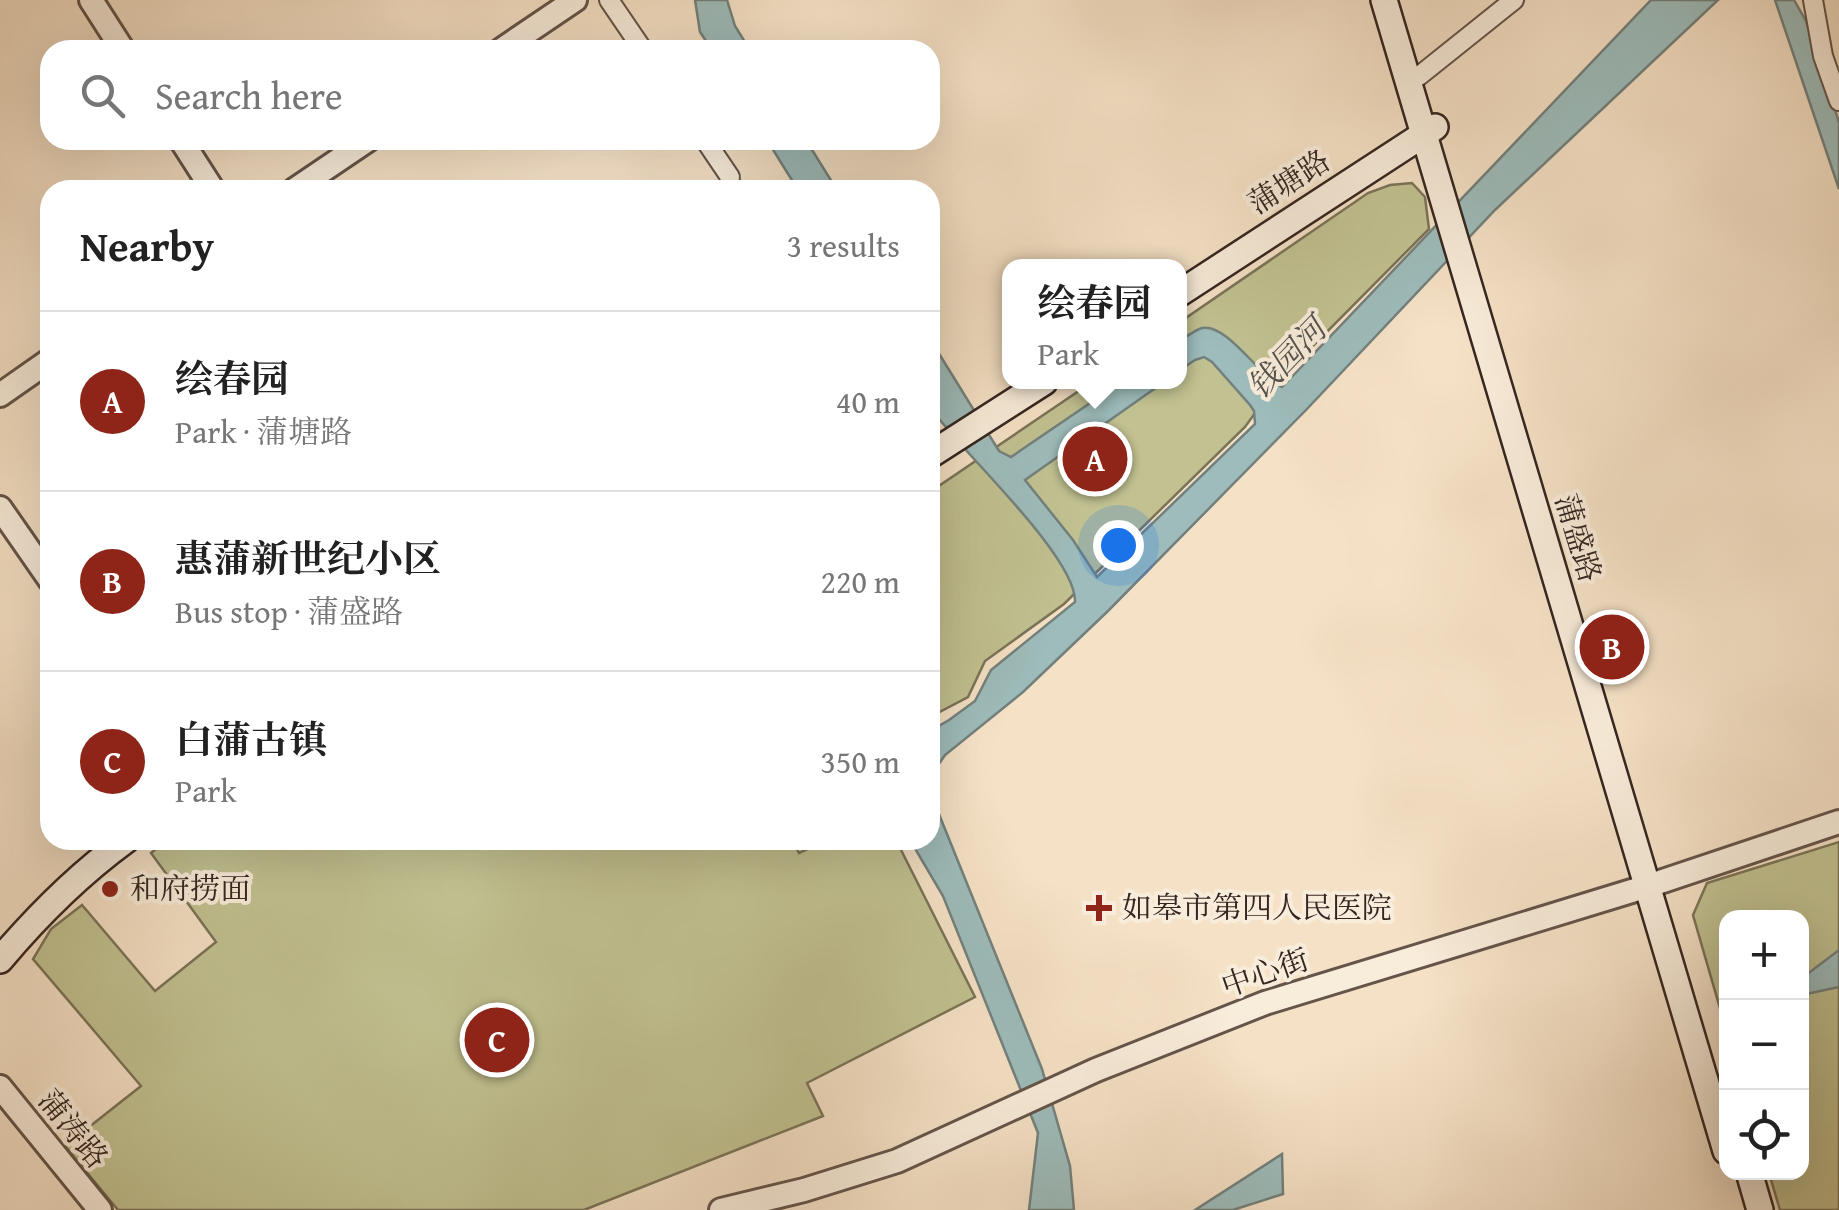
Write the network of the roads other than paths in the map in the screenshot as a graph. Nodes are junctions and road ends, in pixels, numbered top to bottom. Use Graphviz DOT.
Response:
graph roads {
  1 [pos="90,0"];
  2 [pos="576,0"];
  3 [pos="609,0"];
  4 [pos="1384,0"];
  5 [pos="1396,0"];
  6 [pos="1514,0"];
  7 [pos="1813,0"];
  8 [pos="116,40"];
  9 [pos="517,40"];
  10 [pos="636,40"];
  11 [pos="1418,76"];
  12 [pos="1839,101"];
  13 [pos="1429,130"];
  14 [pos="187,150"];
  15 [pos="353,150"];
  16 [pos="712,150"];
  17 [pos="206,180"];
  18 [pos="309,180"];
  19 [pos="730,180"];
  20 [pos="1187,288"];
  21 [pos="40,367"];
  22 [pos="1033,389"];
  23 [pos="0,395"];
  24 [pos="940,450"];
  25 [pos="0,508"];
  26 [pos="40,566"];
  27 [pos="1839,822"];
  28 [pos="112,850"];
  29 [pos="1654,883"];
  30 [pos="0,960"];
  31 [pos="0,1087"];
  32 [pos="1723,1090"];
  33 [pos="1719,1125"];
  34 [pos="1735,1180"];
  35 [pos="1751,1180"];
  36 [pos="100,1210"];
  37 [pos="721,1210"];
  38 [pos="1744,1210"];
  39 [pos="1760,1210"];
  1 -- 8 [label="street"];
  2 -- 9 [label="street"];
  3 -- 10 [label="street"];
  4 -- 13 [label="main road, 蒲盛路"];
  5 -- 11 [label="main road, 蒲盛路"];
  6 -- 11 [label="street"];
  7 -- 12 [label="street"];
  11 -- 13 [label="main road, 蒲盛路"];
  13 -- 20 [label="main road, 蒲塘路"];
  13 -- 29 [label="main road, 蒲盛路"];
  14 -- 17 [label="street"];
  15 -- 18 [label="street"];
  16 -- 19 [label="street"];
  21 -- 23 [label="street"];
  22 -- 24 [label="main road"];
  25 -- 26 [label="street"];
  27 -- 29 [label="street, 中心街"];
  28 -- 30 [label="main road"];
  29 -- 32 [label="main road, 蒲盛路"];
  29 -- 33 [label="main road, 蒲盛路"];
  29 -- 37 [label="street, 中心街"];
  31 -- 36 [label="street, 蒲涛路"];
  34 -- 38 [label="main road"];
  35 -- 39 [label="main road"];
}
